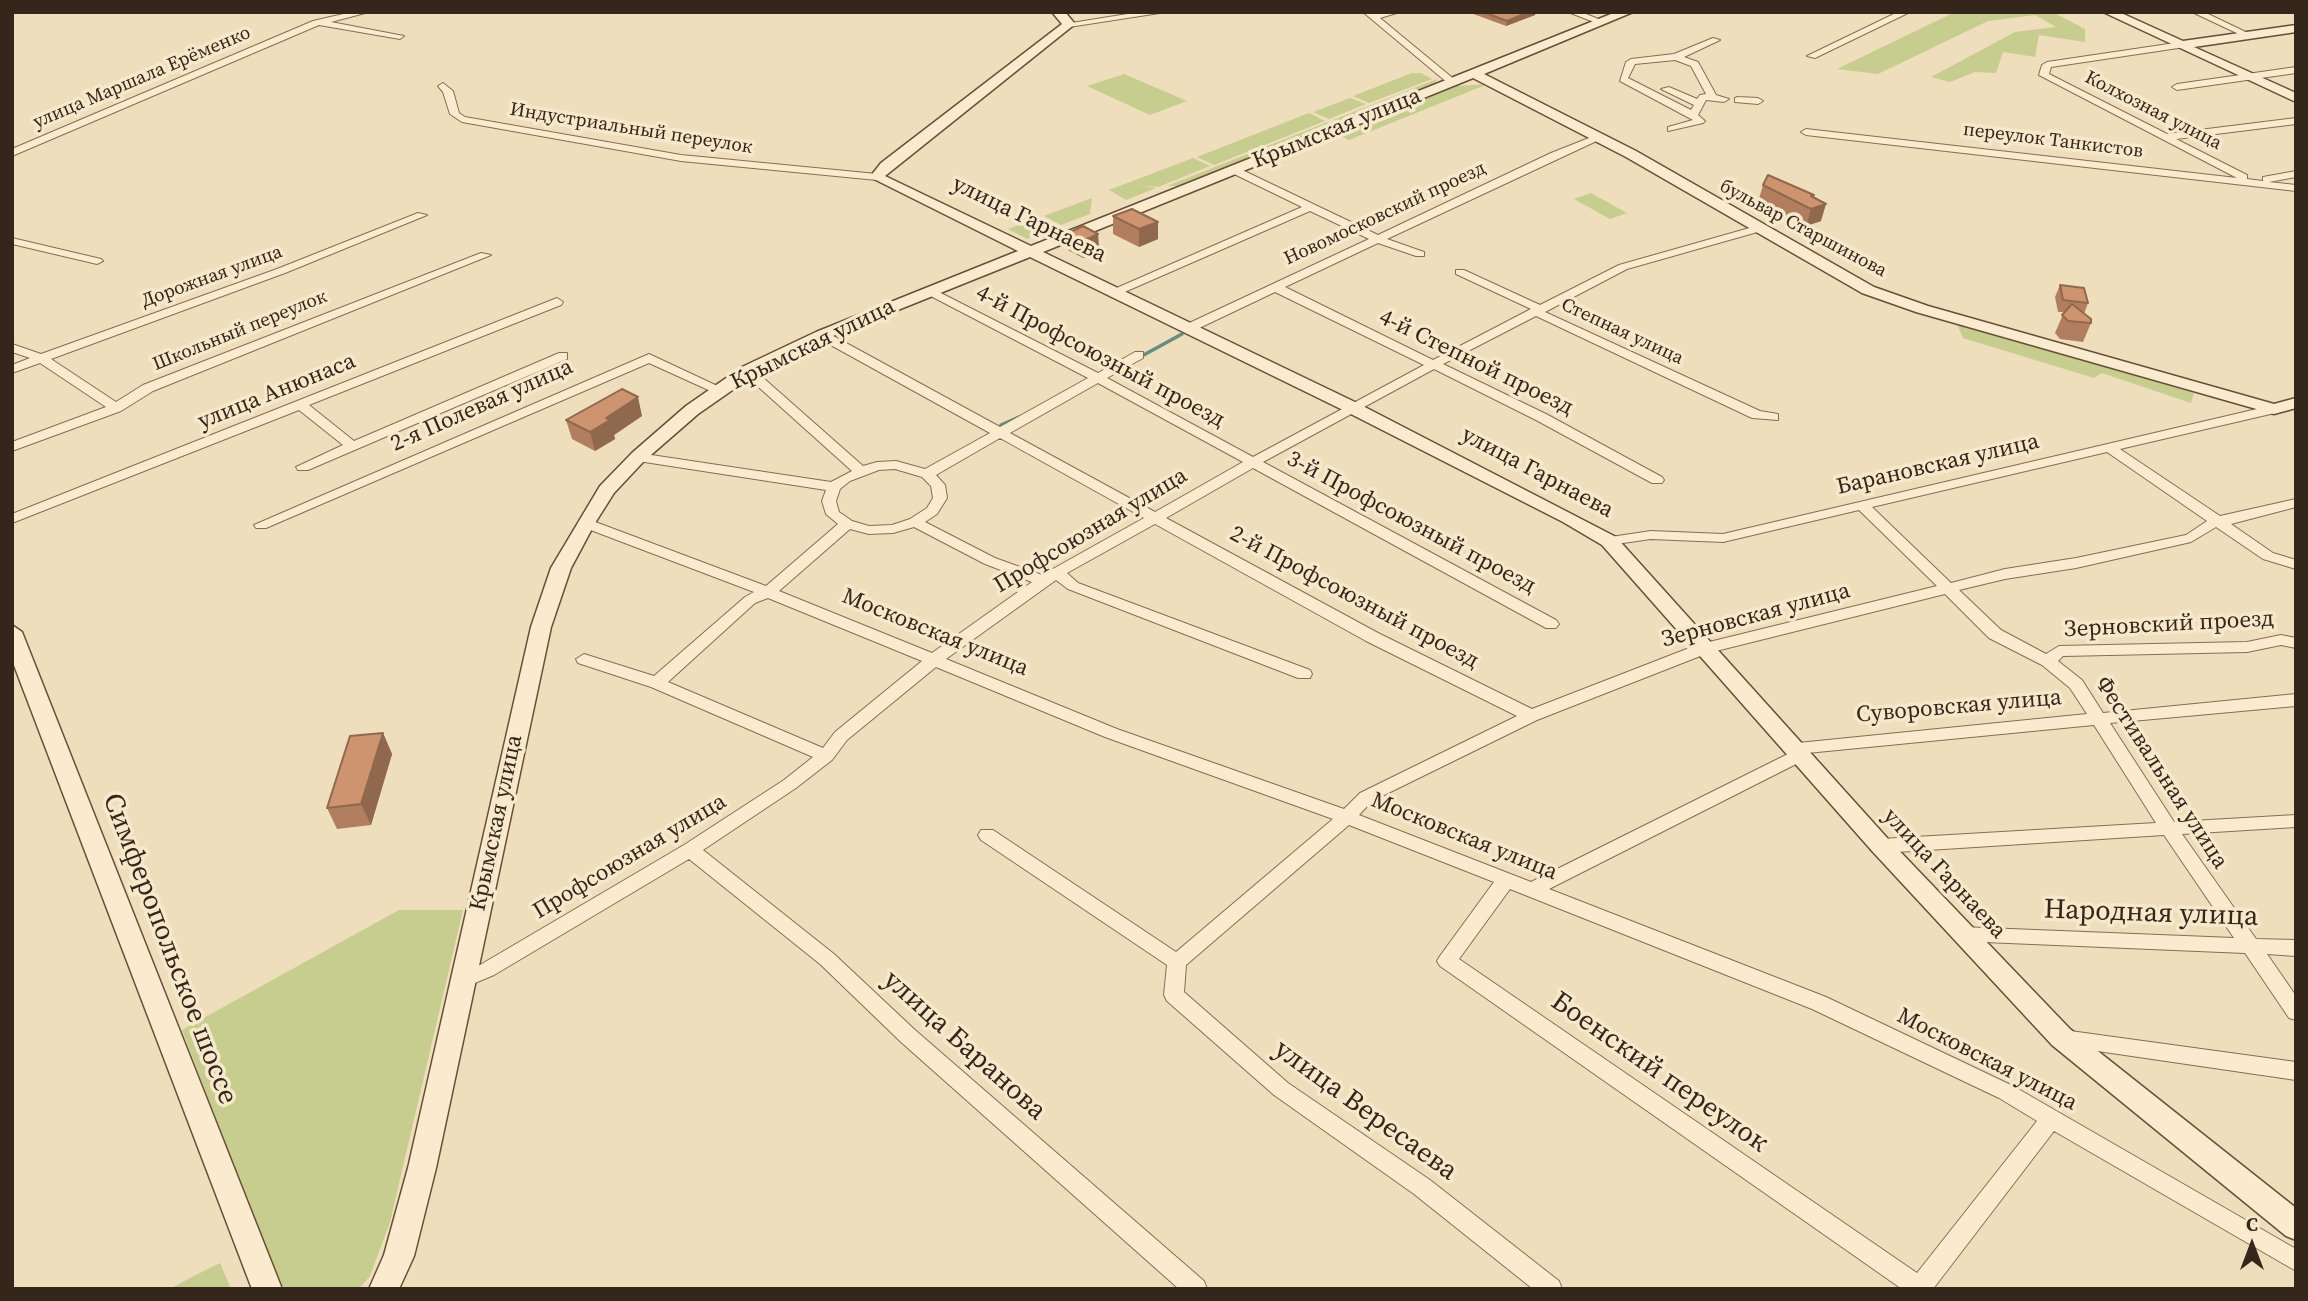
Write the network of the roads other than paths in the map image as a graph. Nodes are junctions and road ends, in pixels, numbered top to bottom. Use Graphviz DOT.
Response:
graph roads {
  1 [pos="365,12"];
  2 [pos="1058,12"];
  3 [pos="1161,12"];
  4 [pos="1396,12"];
  5 [pos="1572,12"];
  6 [pos="1627,12"];
  7 [pos="1906,12"];
  8 [pos="2109,12"];
  9 [pos="2196,12"];
  10 [pos="1371,15"];
  11 [pos="1602,22"];
  12 [pos="316,23"];
  13 [pos="1069,24"];
  14 [pos="2296,28"];
  15 [pos="1706,34"];
  16 [pos="2248,35"];
  17 [pos="400,36"];
  18 [pos="2182,46"];
  19 [pos="1812,56"];
  20 [pos="1676,57"];
  21 [pos="2296,70"];
  22 [pos="1474,74"];
  23 [pos="2249,76"];
  24 [pos="1452,82"];
  25 [pos="443,86"];
  26 [pos="2177,87"];
  27 [pos="1666,89"];
  28 [pos="2296,98"];
  29 [pos="1738,100"];
  30 [pos="1758,101"];
  31 [pos="1699,104"];
  32 [pos="1693,115"];
  33 [pos="2296,121"];
  34 [pos="1672,129"];
  35 [pos="1806,132"];
  36 [pos="2166,137"];
  37 [pos="1598,138"];
  38 [pos="12,153"];
  39 [pos="1234,170"];
  40 [pos="2296,174"];
  41 [pos="877,177"];
  42 [pos="2258,183"];
  43 [pos="2296,188"];
  44 [pos="1310,207"];
  45 [pos="422,215"];
  46 [pos="1757,229"];
  47 [pos="1380,240"];
  48 [pos="12,241"];
  49 [pos="1031,250"];
  50 [pos="1420,254"];
  51 [pos="485,255"];
  52 [pos="97,261"];
  53 [pos="1460,272"];
  54 [pos="1275,287"];
  55 [pos="929,291"];
  56 [pos="1116,292"];
  57 [pos="557,302"];
  58 [pos="1541,311"];
  59 [pos="1189,328"];
  60 [pos="822,335"];
  61 [pos="12,348"];
  62 [pos="1139,355"];
  63 [pos="563,356"];
  64 [pos="41,358"];
  65 [pos="1430,365"];
  66 [pos="12,369"];
  67 [pos="748,371"];
  68 [pos="1096,377"];
  69 [pos="720,390"];
  70 [pos="2296,403"];
  71 [pos="301,405"];
  72 [pos="1351,407"];
  73 [pos="116,408"];
  74 [pos="2274,409"];
  75 [pos="1773,417"];
  76 [pos="1000,431"];
  77 [pos="352,446"];
  78 [pos="12,447"];
  79 [pos="2110,448"];
  80 [pos="638,457"];
  81 [pos="1251,462"];
  82 [pos="303,467"];
  83 [pos="860,471"];
  84 [pos="927,474"];
  85 [pos="1657,480"];
  86 [pos="834,487"];
  87 [pos="2296,503"];
  88 [pos="1863,506"];
  89 [pos="12,519"];
  90 [pos="1157,519"];
  91 [pos="2216,521"];
  92 [pos="915,522"];
  93 [pos="585,523"];
  94 [pos="848,524"];
  95 [pos="261,525"];
  96 [pos="1609,541"];
  97 [pos="2296,565"];
  98 [pos="1059,574"];
  99 [pos="1043,581"];
  100 [pos="1950,589"];
  101 [pos="768,592"];
  102 [pos="1551,624"];
  103 [pos="12,632"];
  104 [pos="2296,643"];
  105 [pos="1703,649"];
  106 [pos="584,659"];
  107 [pos="935,659"];
  108 [pos="2048,661"];
  109 [pos="1304,674"];
  110 [pos="657,682"];
  111 [pos="2296,700"];
  112 [pos="1531,716"];
  113 [pos="2097,718"];
  114 [pos="1797,751"];
  115 [pos="826,756"];
  116 [pos="1347,817"];
  117 [pos="2296,821"];
  118 [pos="2169,829"];
  119 [pos="987,835"];
  120 [pos="1881,846"];
  121 [pos="690,850"];
  122 [pos="1506,880"];
  123 [pos="1531,890"];
  124 [pos="1961,934"];
  125 [pos="2249,946"];
  126 [pos="2296,948"];
  127 [pos="1177,962"];
  128 [pos="463,980"];
  129 [pos="2296,1012"];
  130 [pos="2061,1037"];
  131 [pos="2296,1071"];
  132 [pos="2052,1118"];
  133 [pos="2296,1226"];
  134 [pos="398,1257"];
  135 [pos="2296,1261"];
  136 [pos="1920,1288"];
  137 [pos="267,1289"];
  138 [pos="374,1289"];
  139 [pos="384,1289"];
  140 [pos="390,1289"];
  141 [pos="1196,1289"];
  142 [pos="1551,1289"];
  1 -- 12 [label="street, улица Маршала Ерёменко"];
  2 -- 13 [label="street"];
  3 -- 13 [label="street"];
  4 -- 10 [label="street"];
  5 -- 11 [label="street"];
  6 -- 11 [label="street, Крымская улица"];
  7 -- 19 [label="street"];
  8 -- 18 [label="street"];
  9 -- 16 [label="street"];
  10 -- 24 [label="street"];
  11 -- 22 [label="street, Крымская улица"];
  12 -- 17 [label="street"];
  12 -- 38 [label="street, улица Маршала Ерёменко"];
  13 -- 41 [label="street"];
  14 -- 16 [label="street"];
  15 -- 20 [label="street"];
  16 -- 18 [label="street"];
  18 -- 23 [label="street"];
  18 -- 36 [label="street, Колхозная улица"];
  20 -- 31 [label="street"];
  20 -- 32 [label="street"];
  21 -- 23 [label="street"];
  22 -- 24 [label="street, Крымская улица"];
  22 -- 37 [label="street, бульвар Старшинова"];
  23 -- 26 [label="street"];
  23 -- 28 [label="street"];
  24 -- 39 [label="street, Крымская улица"];
  25 -- 41 [label="street, Индустриальный переулок"];
  27 -- 31 [label="street"];
  29 -- 30 [label="street"];
  31 -- 32 [label="street"];
  32 -- 34 [label="street"];
  33 -- 36 [label="street"];
  35 -- 42 [label="street, переулок Танкистов"];
  36 -- 42 [label="street, Колхозная улица"];
  37 -- 46 [label="street, бульвар Старшинова"];
  37 -- 47 [label="street, Новомосковский проезд"];
  39 -- 44 [label="street"];
  39 -- 49 [label="street, Крымская улица"];
  40 -- 42 [label="street"];
  41 -- 49 [label="street, улица Гарнаева"];
  42 -- 43 [label="street, переулок Танкистов"];
  44 -- 47 [label="street"];
  44 -- 56 [label="street"];
  45 -- 64 [label="street, Дорожная улица"];
  46 -- 58 [label="street, Профсоюзная улица"];
  46 -- 74 [label="street, бульвар Старшинова"];
  47 -- 50 [label="street"];
  47 -- 54 [label="street, Новомосковский проезд"];
  48 -- 52 [label="street"];
  49 -- 55 [label="street, Крымская улица"];
  49 -- 56 [label="street, улица Гарнаева"];
  51 -- 73 [label="street, Школьный переулок"];
  53 -- 58 [label="street, Степная улица"];
  54 -- 59 [label="street, Новомосковский проезд"];
  54 -- 65 [label="street, 4-й Степной проезд"];
  55 -- 60 [label="street, Крымская улица"];
  55 -- 68 [label="street, 4-й Профсоюзный проезд"];
  56 -- 59 [label="street, улица Гарнаева"];
  57 -- 71 [label="street, улица Анюнаса"];
  58 -- 65 [label="street, Профсоюзная улица"];
  58 -- 75 [label="street, Степная улица"];
  59 -- 72 [label="street, улица Гарнаева"];
  60 -- 67 [label="street, Крымская улица"];
  60 -- 76 [label="street, 2-й Профсоюзный проезд"];
  61 -- 64 [label="street"];
  62 -- 68 [label="street"];
  63 -- 77 [label="street"];
  64 -- 66 [label="street, Дорожная улица"];
  64 -- 73 [label="street"];
  65 -- 72 [label="street, Профсоюзная улица"];
  65 -- 85 [label="street, 4-й Степной проезд"];
  67 -- 69 [label="street, Крымская улица"];
  67 -- 83 [label="street"];
  68 -- 76 [label="street"];
  68 -- 81 [label="street, 4-й Профсоюзный проезд"];
  69 -- 80 [label="street, Крымская улица"];
  69 -- 95 [label="street, 2-я Полевая улица"];
  70 -- 74 [label="street"];
  71 -- 77 [label="street"];
  71 -- 89 [label="street, улица Анюнаса"];
  72 -- 81 [label="street, Профсоюзная улица"];
  72 -- 96 [label="street, улица Гарнаева"];
  73 -- 78 [label="street, Школьный переулок"];
  74 -- 79 [label="street, Барановская улица"];
  76 -- 84 [label="street"];
  76 -- 90 [label="street, 2-й Профсоюзный проезд"];
  77 -- 82 [label="street"];
  79 -- 88 [label="street, Барановская улица"];
  79 -- 91 [label="street"];
  80 -- 86 [label="street"];
  80 -- 93 [label="street, Крымская улица"];
  81 -- 90 [label="street, Профсоюзная улица"];
  81 -- 102 [label="street, 3-й Профсоюзный проезд"];
  83 -- 84 [label="street"];
  83 -- 86 [label="street"];
  84 -- 92 [label="street"];
  86 -- 94 [label="street"];
  87 -- 91 [label="street, Зерновская улица"];
  88 -- 96 [label="street, Барановская улица"];
  88 -- 100 [label="street, Фестивальная улица"];
  90 -- 98 [label="street, Профсоюзная улица"];
  90 -- 112 [label="street, 2-й Профсоюзный проезд"];
  91 -- 97 [label="street"];
  91 -- 100 [label="street, Зерновская улица"];
  92 -- 94 [label="street"];
  92 -- 99 [label="street"];
  93 -- 101 [label="street, Московская улица"];
  93 -- 128 [label="street, Крымская улица"];
  94 -- 101 [label="street"];
  96 -- 105 [label="street, улица Гарнаева"];
  98 -- 99 [label="street, Профсоюзная улица"];
  98 -- 109 [label="street"];
  99 -- 107 [label="street, Профсоюзная улица"];
  100 -- 105 [label="street, Зерновская улица"];
  100 -- 108 [label="street, Фестивальная улица"];
  101 -- 107 [label="street, Московская улица"];
  101 -- 110 [label="street"];
  103 -- 137 [label="street, Симферопольское шоссе"];
  104 -- 108 [label="street, Зерновский проезд"];
  105 -- 112 [label="street, Зерновская улица"];
  105 -- 114 [label="street, улица Гарнаева"];
  106 -- 110 [label="street"];
  107 -- 115 [label="street, Профсоюзная улица"];
  107 -- 116 [label="street, Московская улица"];
  108 -- 113 [label="street, Фестивальная улица"];
  110 -- 115 [label="street"];
  111 -- 113 [label="street, Суворовская улица"];
  112 -- 116 [label="street, Зерновская улица"];
  113 -- 114 [label="street, Суворовская улица"];
  113 -- 118 [label="street, Фестивальная улица"];
  114 -- 120 [label="street, улица Гарнаева"];
  114 -- 123 [label="street, Суворовская улица"];
  115 -- 121 [label="street, Профсоюзная улица"];
  116 -- 122 [label="street, Московская улица"];
  116 -- 127 [label="street, Зерновская улица"];
  117 -- 118 [label="street"];
  118 -- 120 [label="street"];
  118 -- 125 [label="street, Фестивальная улица"];
  119 -- 127 [label="street"];
  120 -- 124 [label="street, улица Гарнаева"];
  121 -- 128 [label="street, Профсоюзная улица"];
  121 -- 141 [label="street, улица Баранова"];
  122 -- 123 [label="street, Московская улица"];
  122 -- 136 [label="street, Боенский переулок"];
  123 -- 132 [label="street, Московская улица"];
  124 -- 125 [label="street, Народная улица"];
  124 -- 130 [label="street, улица Гарнаева"];
  125 -- 126 [label="street, Народная улица"];
  125 -- 129 [label="street, Фестивальная улица"];
  127 -- 142 [label="street, улица Вересаева"];
  128 -- 134 [label="street, Крымская улица"];
  130 -- 131 [label="street"];
  130 -- 133 [label="street, улица Гарнаева"];
  132 -- 135 [label="street, Московская улица"];
  132 -- 136 [label="street"];
  134 -- 138 [label="street"];
  134 -- 139 [label="street, Крымская улица"];
  134 -- 140 [label="street"];
}
